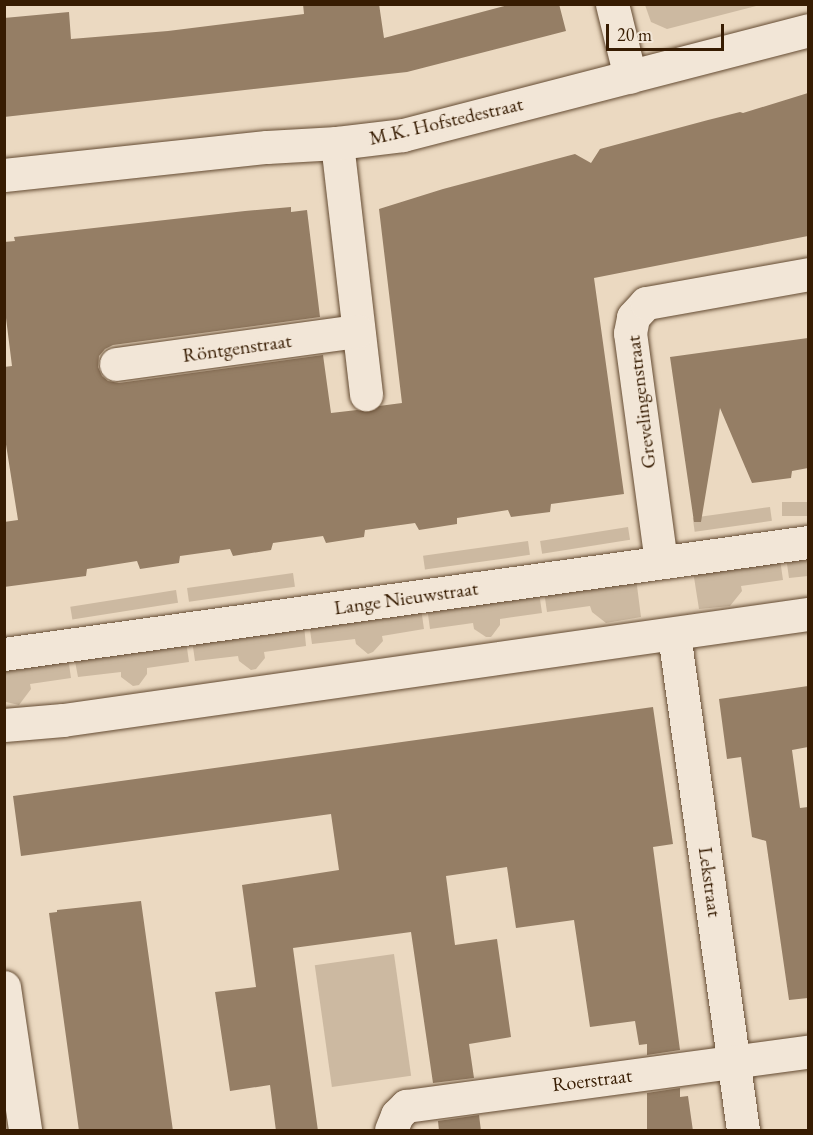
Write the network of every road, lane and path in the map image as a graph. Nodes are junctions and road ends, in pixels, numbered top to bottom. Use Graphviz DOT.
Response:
graph roads {
  1 [pos="612,4"];
  2 [pos="808,30"];
  3 [pos="630,77"];
  4 [pos="338,143"];
  5 [pos="4,175"];
  6 [pos="808,274"];
  7 [pos="358,332"];
  8 [pos="116,364"];
  9 [pos="366,394"];
  10 [pos="808,542"];
  11 [pos="661,562"];
  12 [pos="808,615"];
  13 [pos="674,634"];
  14 [pos="4,654"];
  15 [pos="4,725"];
  16 [pos="4,987"];
  17 [pos="808,1052"];
  18 [pos="733,1062"];
  19 [pos="25,1131"];
  20 [pos="391,1131"];
  21 [pos="743,1131"];
  1 -- 3 [label="street"];
  2 -- 3 [label="street, M.K. Hofstedestraat"];
  3 -- 4 [label="street, M.K. Hofstedestraat"];
  4 -- 5 [label="street, M.K. Hofstedestraat"];
  4 -- 7 [label="street"];
  6 -- 11 [label="street, Grevelingenstraat"];
  7 -- 8 [label="street, Röntgenstraat"];
  7 -- 9 [label="street"];
  10 -- 11 [label="street, Lange Nieuwstraat"];
  11 -- 14 [label="street, Lange Nieuwstraat"];
  12 -- 13 [label="street"];
  13 -- 15 [label="street"];
  13 -- 18 [label="street, Lekstraat"];
  16 -- 19 [label="street"];
  17 -- 18 [label="street, Roerstraat"];
  18 -- 20 [label="street, Roerstraat"];
  18 -- 21 [label="street, Lekstraat"];
}
